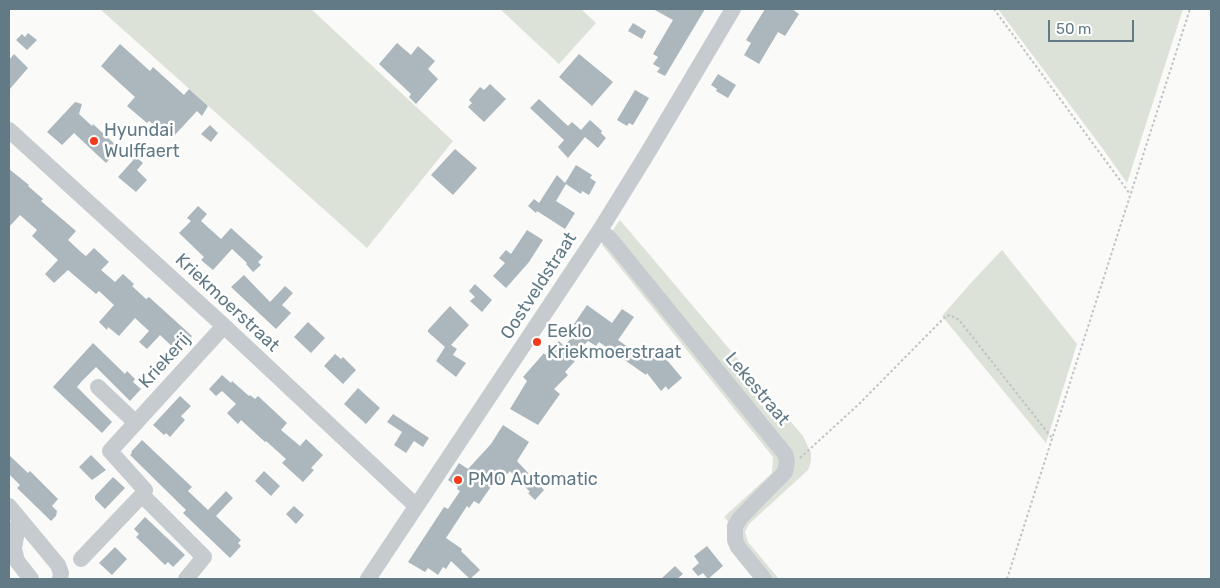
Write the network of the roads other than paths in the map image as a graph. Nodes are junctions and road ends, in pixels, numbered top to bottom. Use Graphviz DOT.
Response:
graph roads {
  1 [pos="733,9"];
  2 [pos="9,130"];
  3 [pos="600,230"];
  4 [pos="224,326"];
  5 [pos="98,387"];
  6 [pos="136,423"];
  7 [pos="142,495"];
  8 [pos="416,506"];
  9 [pos="14,512"];
  10 [pos="81,559"];
  11 [pos="31,579"];
  12 [pos="60,579"];
  13 [pos="186,579"];
  14 [pos="368,579"];
  15 [pos="764,579"];
  1 -- 3 [label="street, Oostveldstraat"];
  2 -- 4 [label="street, Kriekmoerstraat"];
  3 -- 8 [label="street, Oostveldstraat"];
  3 -- 15 [label="street, Lekestraat"];
  4 -- 6 [label="street, Kriekerij"];
  4 -- 8 [label="street, Kriekmoerstraat"];
  5 -- 6 [label="street"];
  6 -- 7 [label="street, Kriekerij"];
  7 -- 10 [label="street"];
  7 -- 13 [label="street, Kriekerij"];
  8 -- 14 [label="street, Oostveldstraat"];
  9 -- 11 [label="street"];
  9 -- 12 [label="street"];
}
